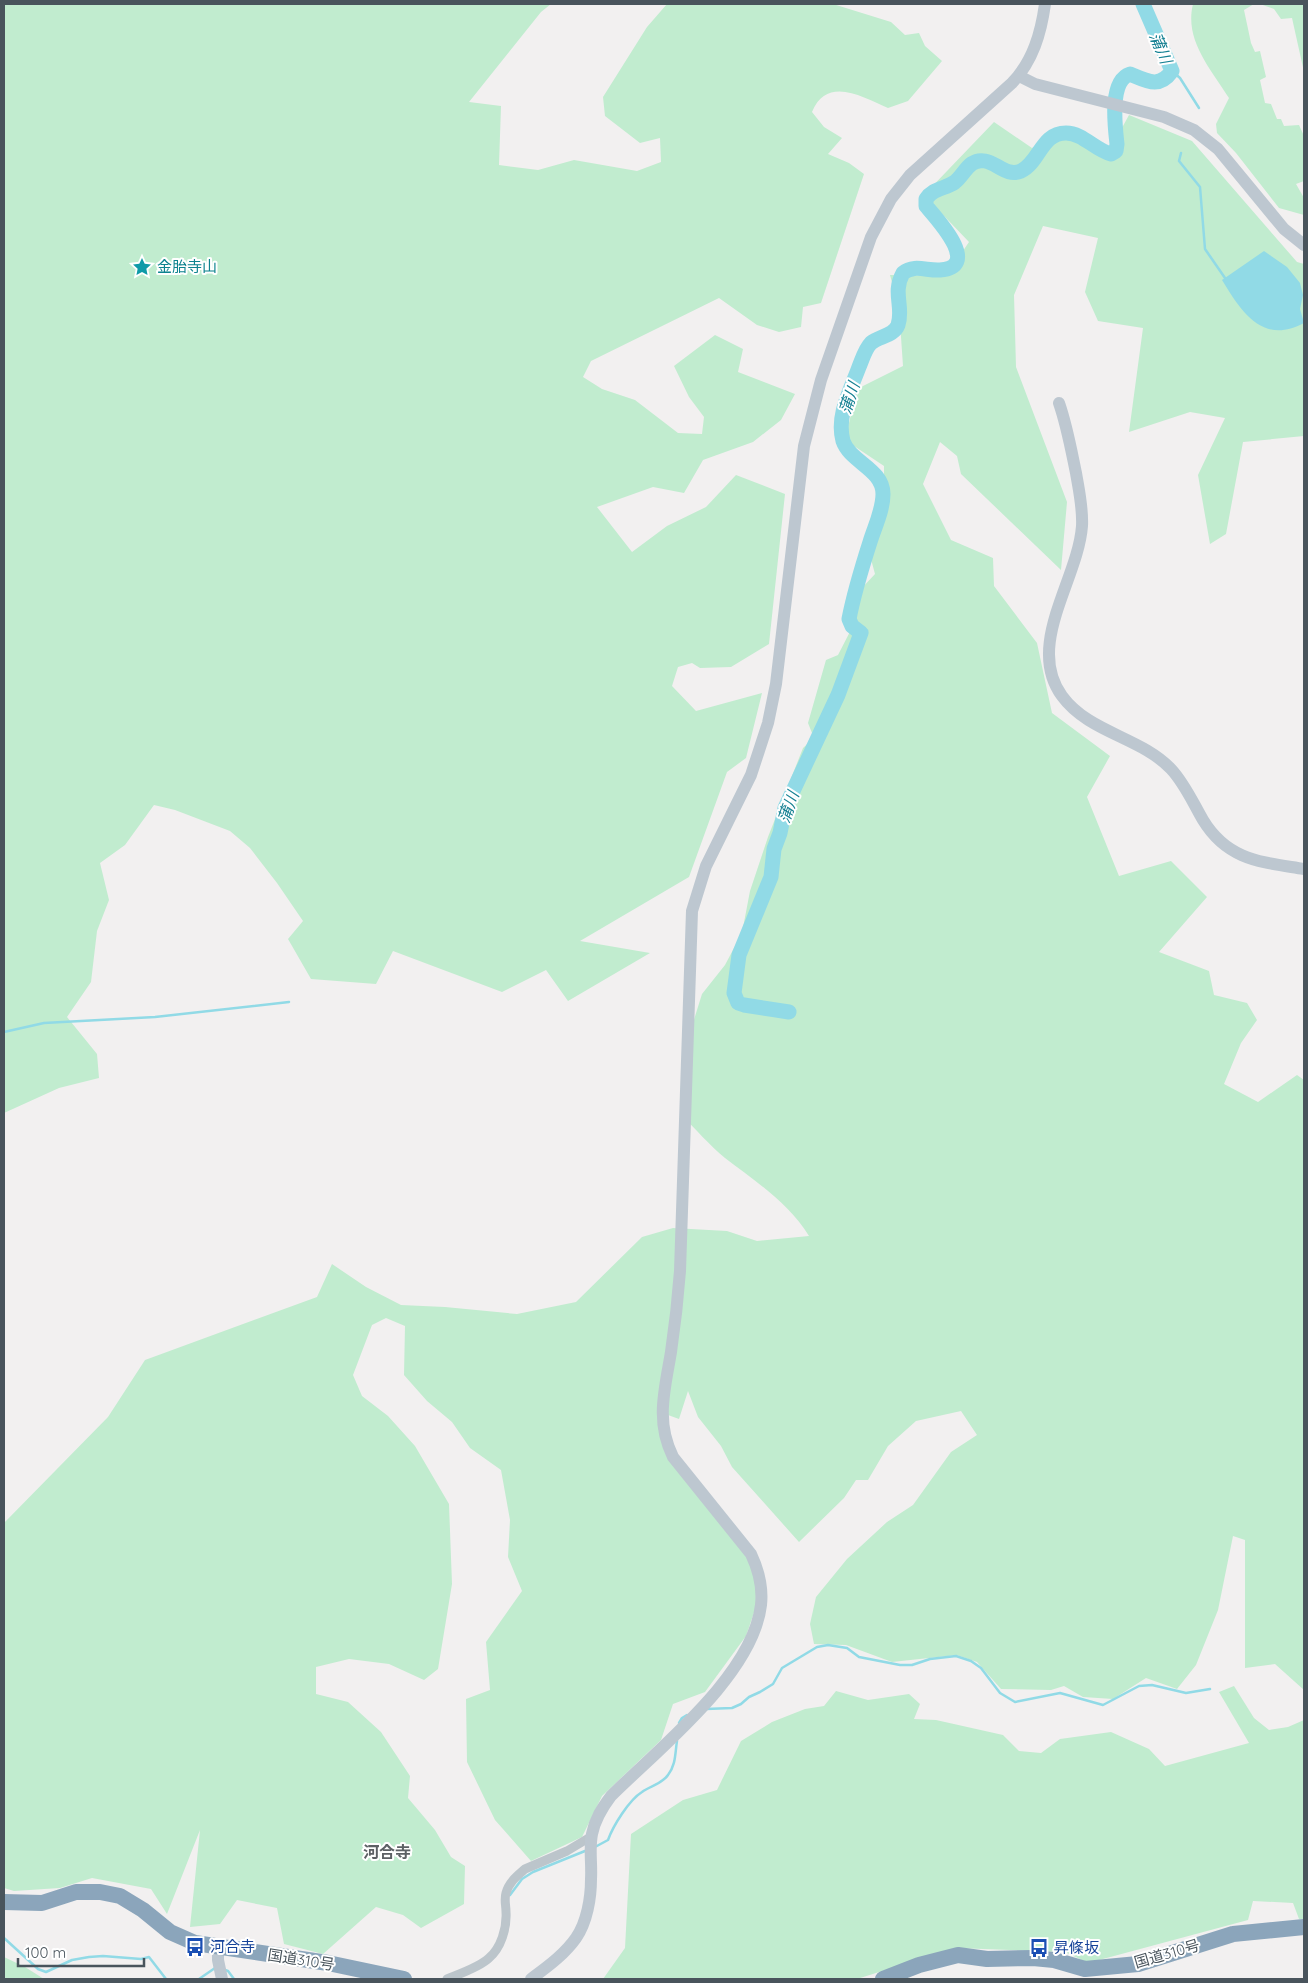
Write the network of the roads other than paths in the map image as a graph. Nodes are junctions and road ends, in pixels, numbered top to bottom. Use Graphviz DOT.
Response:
graph roads {
  1 [pos="1045,4"];
  2 [pos="1019,76"];
  3 [pos="1304,245"];
  4 [pos="1059,404"];
  5 [pos="1304,869"];
  6 [pos="592,1839"];
  7 [pos="4,1902"];
  8 [pos="1304,1927"];
  9 [pos="218,1954"];
  10 [pos="221,1977"];
  11 [pos="404,1979"];
  12 [pos="447,1979"];
  13 [pos="531,1979"];
  14 [pos="883,1979"];
  1 -- 2 [label="street"];
  2 -- 3 [label="street"];
  2 -- 6 [label="street"];
  4 -- 5 [label="street"];
  6 -- 12 [label="street"];
  6 -- 13 [label="street"];
  7 -- 9 [label="highway, 国道310号"];
  8 -- 14 [label="highway, 国道310号"];
  9 -- 10 [label="street"];
  9 -- 11 [label="highway, 国道310号"];
}
